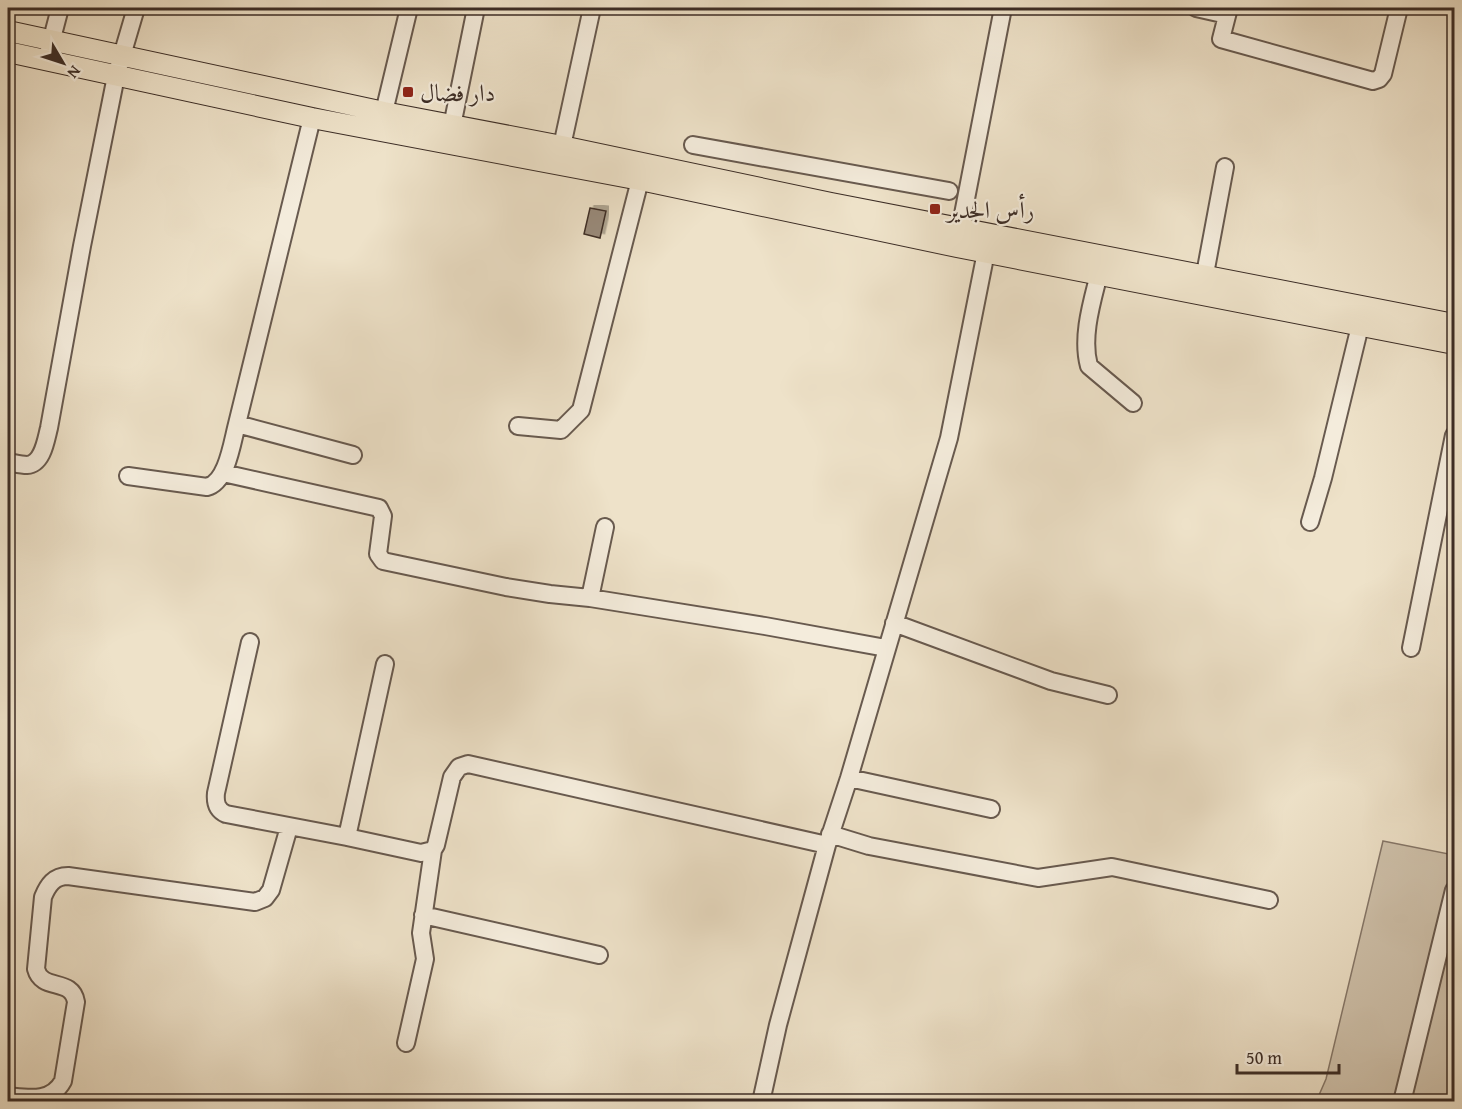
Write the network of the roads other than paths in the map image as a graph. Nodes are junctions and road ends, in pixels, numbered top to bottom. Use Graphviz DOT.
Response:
graph roads {
  1 [pos="60,8"];
  2 [pos="136,8"];
  3 [pos="409,8"];
  4 [pos="476,8"];
  5 [pos="591,8"];
  6 [pos="1003,8"];
  7 [pos="1196,8"];
  8 [pos="1399,8"];
  9 [pos="1228,11"];
  10 [pos="8,31"];
  11 [pos="51,39"];
  12 [pos="8,52"];
  13 [pos="122,56"];
  14 [pos="48,60"];
  15 [pos="116,76"];
  16 [pos="384,112"];
  17 [pos="312,118"];
  18 [pos="452,126"];
  19 [pos="693,145"];
  20 [pos="562,146"];
  21 [pos="1225,167"];
  22 [pos="640,180"];
  23 [pos="949,191"];
  24 [pos="959,238"];
  25 [pos="987,243"];
  26 [pos="1099,274"];
  27 [pos="1205,274"];
  28 [pos="1455,324"];
  29 [pos="1360,326"];
  30 [pos="1455,344"];
  31 [pos="1133,403"];
  32 [pos="237,424"];
  33 [pos="518,426"];
  34 [pos="1455,435"];
  35 [pos="353,455"];
  36 [pos="8,462"];
  37 [pos="223,473"];
  38 [pos="128,476"];
  39 [pos="1310,522"];
  40 [pos="605,527"];
  41 [pos="590,598"];
  42 [pos="894,623"];
  43 [pos="250,642"];
  44 [pos="886,648"];
  45 [pos="1411,648"];
  46 [pos="385,664"];
  47 [pos="1108,695"];
  48 [pos="849,778"];
  49 [pos="991,809"];
  50 [pos="289,827"];
  51 [pos="347,837"];
  52 [pos="828,840"];
  53 [pos="433,850"];
  54 [pos="1455,890"];
  55 [pos="1269,900"];
  56 [pos="423,915"];
  57 [pos="598,955"];
  58 [pos="406,1043"];
  59 [pos="8,1096"];
  60 [pos="761,1101"];
  61 [pos="1402,1101"];
  1 -- 11 [label="street"];
  2 -- 13 [label="street"];
  3 -- 16 [label="street"];
  4 -- 18 [label="street"];
  5 -- 20 [label="street"];
  6 -- 24 [label="street"];
  7 -- 9 [label="street"];
  8 -- 9 [label="street"];
  10 -- 11 [label="main road"];
  11 -- 13 [label="main road"];
  11 -- 14 [label="street"];
  12 -- 14 [label="main road"];
  13 -- 15 [label="street"];
  13 -- 16 [label="main road"];
  14 -- 15 [label="main road"];
  15 -- 17 [label="main road"];
  15 -- 36 [label="street"];
  16 -- 18 [label="main road"];
  17 -- 22 [label="main road"];
  17 -- 32 [label="street"];
  18 -- 20 [label="main road"];
  19 -- 23 [label="street"];
  20 -- 24 [label="main road"];
  21 -- 27 [label="street"];
  22 -- 24 [label="main road"];
  22 -- 33 [label="street"];
  24 -- 25 [label="main road"];
  25 -- 26 [label="main road"];
  25 -- 27 [label="main road"];
  25 -- 42 [label="street"];
  26 -- 29 [label="main road"];
  26 -- 31 [label="street"];
  27 -- 28 [label="main road"];
  29 -- 30 [label="main road"];
  29 -- 39 [label="street"];
  32 -- 35 [label="street"];
  32 -- 37 [label="street"];
  34 -- 45 [label="street"];
  37 -- 38 [label="street"];
  37 -- 41 [label="street"];
  40 -- 41 [label="street"];
  41 -- 44 [label="street"];
  42 -- 44 [label="street"];
  42 -- 47 [label="street"];
  43 -- 50 [label="street"];
  44 -- 48 [label="street"];
  46 -- 51 [label="street"];
  48 -- 49 [label="street"];
  48 -- 52 [label="street"];
  50 -- 51 [label="street"];
  50 -- 59 [label="street"];
  51 -- 53 [label="street"];
  52 -- 53 [label="street"];
  52 -- 55 [label="street"];
  52 -- 60 [label="street"];
  53 -- 56 [label="street"];
  54 -- 61 [label="street"];
  56 -- 57 [label="street"];
  56 -- 58 [label="street"];
}
